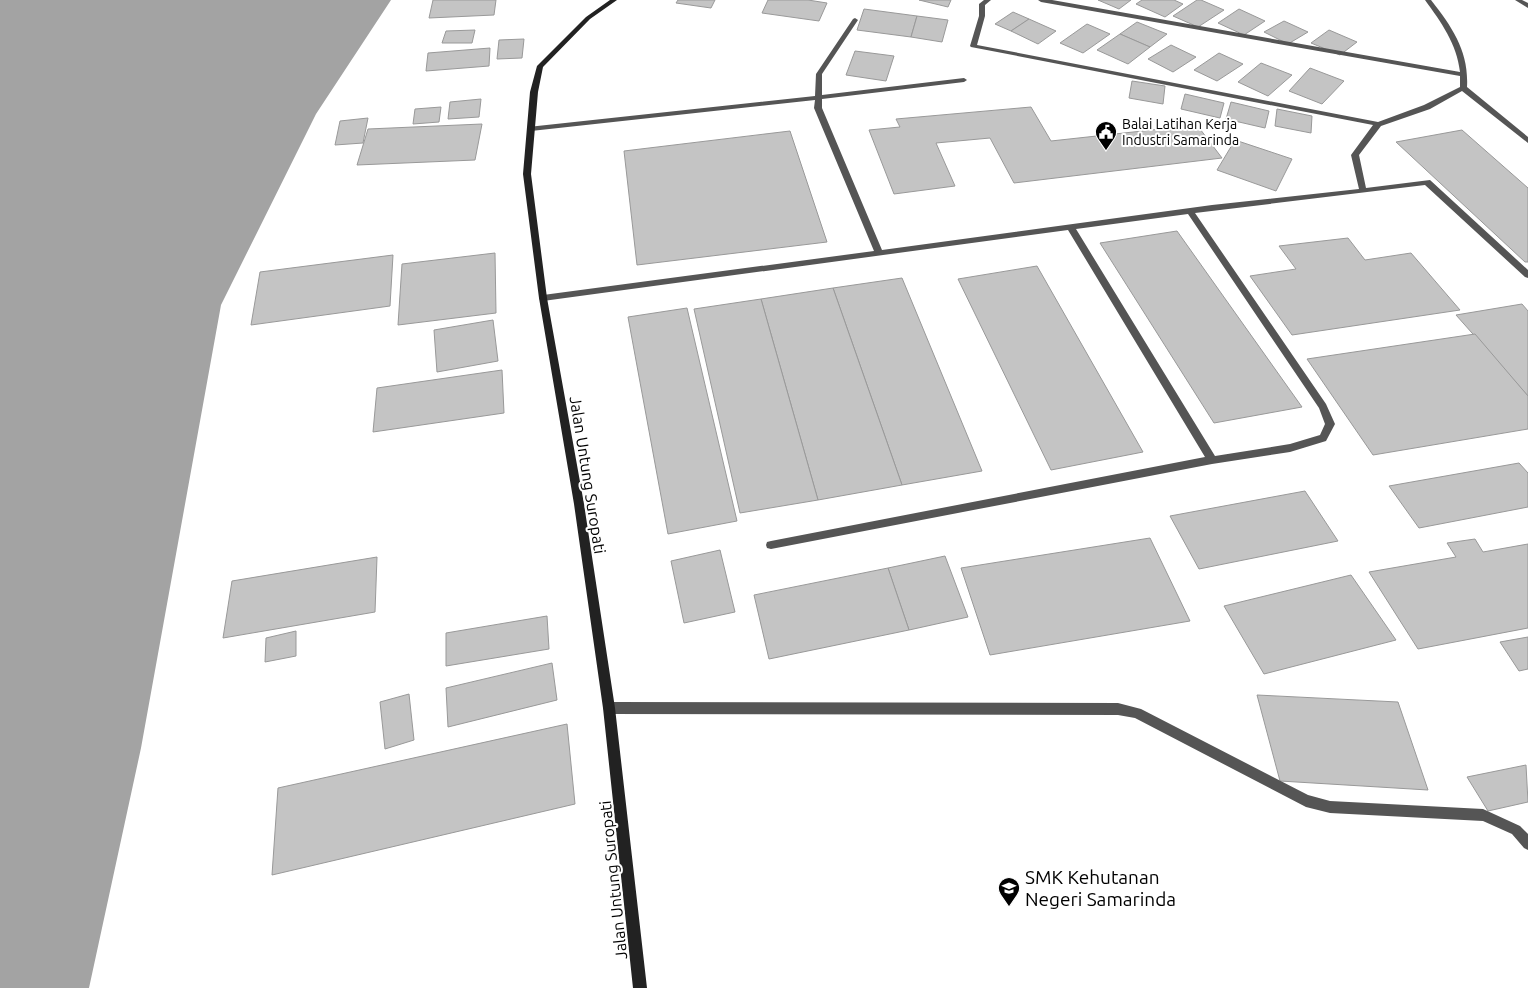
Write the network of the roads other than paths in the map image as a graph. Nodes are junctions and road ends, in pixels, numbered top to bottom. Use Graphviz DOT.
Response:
graph roads {
  1 [pos="614,0"];
  2 [pos="988,0"];
  3 [pos="1042,0"];
  4 [pos="1428,0"];
  5 [pos="1518,0"];
  6 [pos="1528,6"];
  7 [pos="855,20"];
  8 [pos="1465,76"];
  9 [pos="964,80"];
  10 [pos="1463,88"];
  11 [pos="818,98"];
  12 [pos="1378,124"];
  13 [pos="530,129"];
  14 [pos="1528,141"];
  15 [pos="1363,190"];
  16 [pos="1190,211"];
  17 [pos="1071,228"];
  18 [pos="879,252"];
  19 [pos="1528,275"];
  20 [pos="543,298"];
  21 [pos="1212,460"];
  22 [pos="771,545"];
  23 [pos="609,708"];
  24 [pos="1528,844"];
  25 [pos="640,988"];
  1 -- 13 [label="main road, Jalan Untung Suropati"];
  2 -- 12 [label="street"];
  3 -- 8 [label="street"];
  4 -- 8 [label="street"];
  5 -- 6 [label="street"];
  7 -- 11 [label="street"];
  8 -- 10 [label="street"];
  9 -- 11 [label="street"];
  10 -- 12 [label="street"];
  10 -- 14 [label="street"];
  11 -- 13 [label="street"];
  11 -- 18 [label="street"];
  12 -- 15 [label="street"];
  13 -- 20 [label="main road, Jalan Untung Suropati"];
  15 -- 16 [label="street"];
  15 -- 19 [label="street"];
  16 -- 17 [label="street"];
  16 -- 21 [label="street"];
  17 -- 18 [label="street"];
  17 -- 21 [label="street"];
  18 -- 20 [label="street"];
  20 -- 23 [label="main road, Jalan Untung Suropati"];
  21 -- 22 [label="street"];
  23 -- 24 [label="street"];
  23 -- 25 [label="main road, Jalan Untung Suropati"];
}
